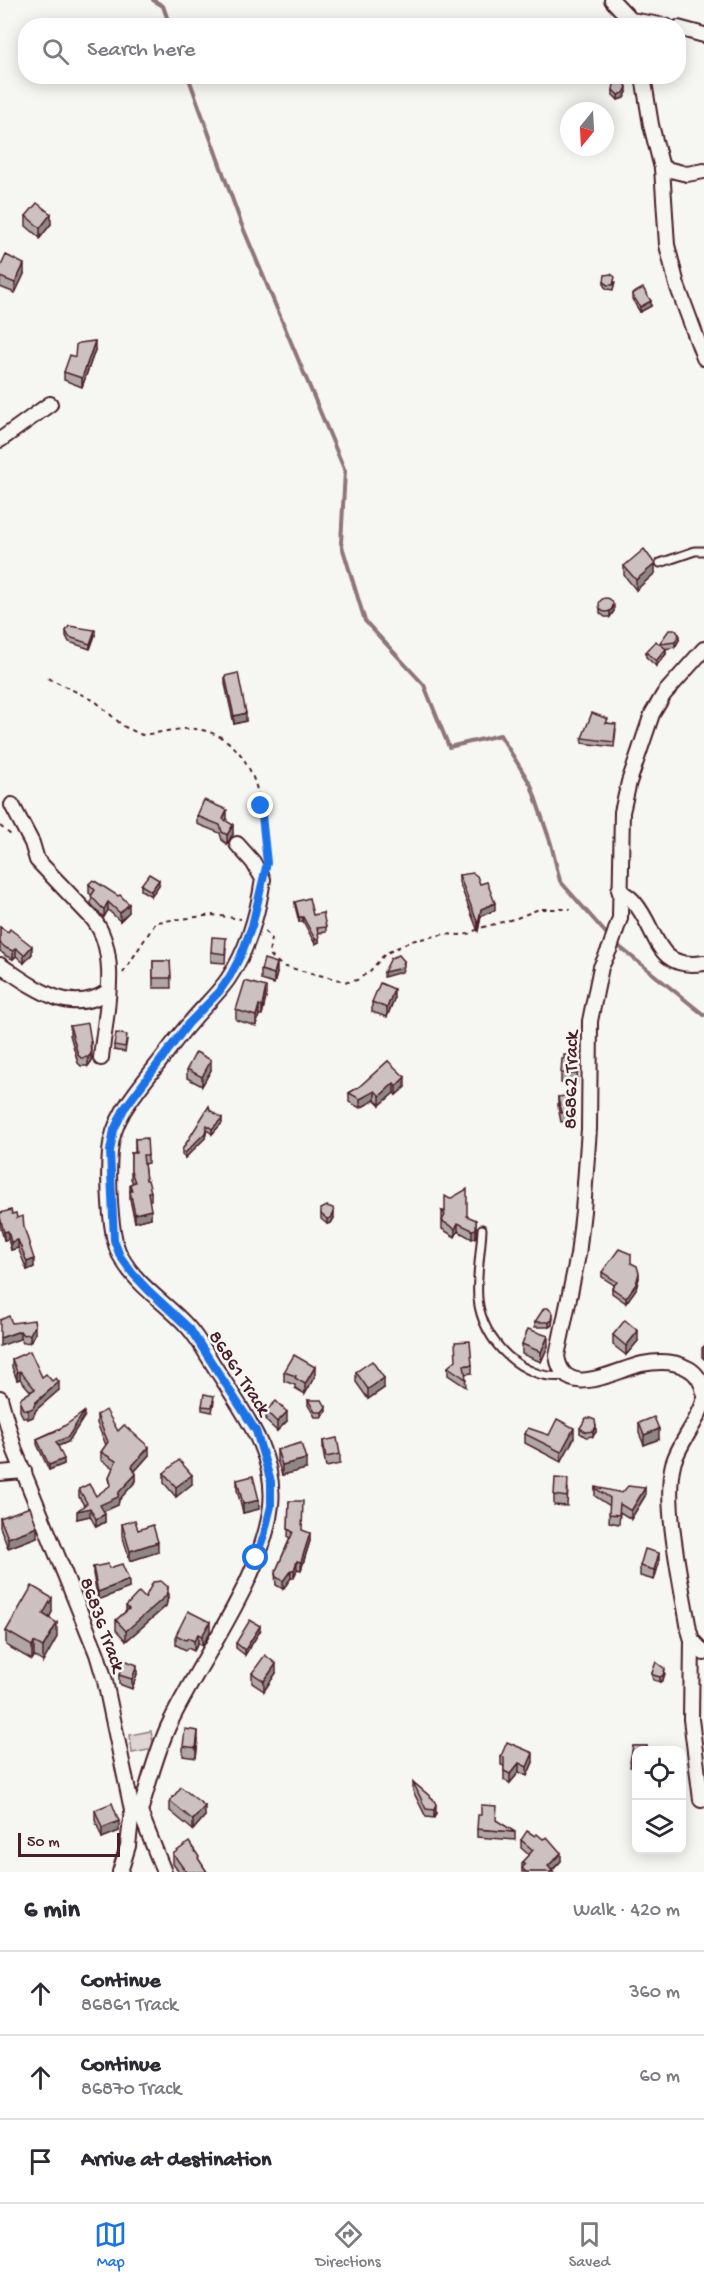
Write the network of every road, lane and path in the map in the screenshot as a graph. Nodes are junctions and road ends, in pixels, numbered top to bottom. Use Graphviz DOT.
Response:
graph roads {
  1 [pos="612,0"];
  2 [pos="627,18"];
  3 [pos="686,30"];
  4 [pos="704,35"];
  5 [pos="644,84"];
  6 [pos="662,168"];
  7 [pos="704,171"];
  8 [pos="704,358"];
  9 [pos="50,404"];
  10 [pos="0,440"];
  11 [pos="704,551"];
  12 [pos="660,563"];
  13 [pos="704,649"];
  14 [pos="48,678"];
  15 [pos="12,805"];
  16 [pos="237,844"];
  17 [pos="263,879"];
  18 [pos="619,890"];
  19 [pos="571,909"];
  20 [pos="252,926"];
  21 [pos="704,963"];
  22 [pos="0,965"];
  23 [pos="122,974"];
  24 [pos="107,992"];
  25 [pos="101,1058"];
  26 [pos="482,1229"];
  27 [pos="566,1376"];
  28 [pos="704,1393"];
  29 [pos="0,1398"];
  30 [pos="704,1401"];
  31 [pos="24,1471"];
  32 [pos="0,1473"];
  33 [pos="692,1640"];
  34 [pos="704,1653"];
  35 [pos="701,1800"];
  36 [pos="136,1811"];
  37 [pos="120,1872"];
  38 [pos="164,1872"];
  1 -- 2 [label="street"];
  3 -- 4 [label="street"];
  5 -- 6 [label="street"];
  6 -- 7 [label="street"];
  6 -- 8 [label="street"];
  9 -- 10 [label="street"];
  11 -- 12 [label="lane"];
  13 -- 18 [label="street, 86862 Track"];
  14 -- 17 [label="path"];
  15 -- 24 [label="street"];
  16 -- 17 [label="street"];
  17 -- 20 [label="street, 86861 Track"];
  18 -- 21 [label="street"];
  18 -- 27 [label="street, 86862 Track"];
  19 -- 20 [label="path"];
  20 -- 23 [label="path"];
  20 -- 36 [label="street, 86861 Track"];
  22 -- 24 [label="street"];
  24 -- 25 [label="street"];
  26 -- 27 [label="lane"];
  27 -- 28 [label="street"];
  29 -- 31 [label="street, 86836 Track"];
  30 -- 33 [label="street"];
  31 -- 32 [label="street"];
  31 -- 36 [label="street, 86836 Track"];
  33 -- 34 [label="street"];
  33 -- 35 [label="street"];
  36 -- 37 [label="street, 86836 Track"];
  36 -- 38 [label="street"];
}
